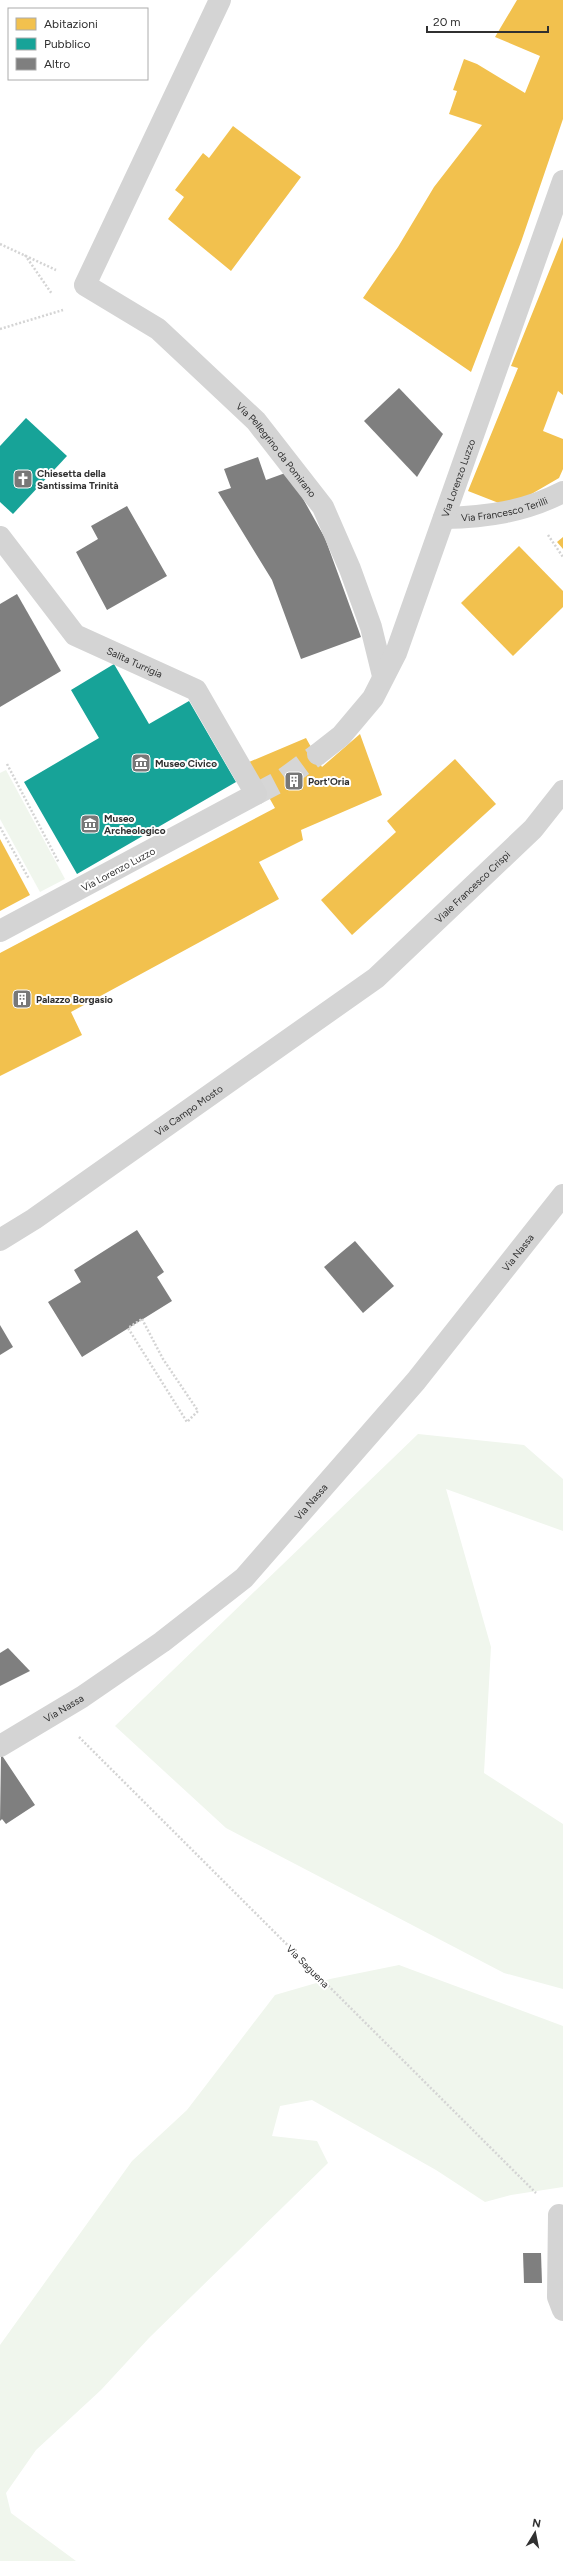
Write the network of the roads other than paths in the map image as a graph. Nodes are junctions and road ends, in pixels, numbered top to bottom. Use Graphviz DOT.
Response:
graph roads {
  1 [pos="220,0"];
  2 [pos="563,181"];
  3 [pos="563,492"];
  4 [pos="444,518"];
  5 [pos="0,538"];
  6 [pos="384,676"];
  7 [pos="318,754"];
  8 [pos="563,791"];
  9 [pos="256,794"];
  10 [pos="0,931"];
  11 [pos="376,978"];
  12 [pos="563,1195"];
  13 [pos="0,1240"];
  14 [pos="0,1746"];
  15 [pos="559,2215"];
  16 [pos="563,2310"];
  1 -- 6 [label="street, Via Pellegrino da Pomirano"];
  2 -- 4 [label="street, Via Lorenzo Luzzo"];
  3 -- 4 [label="street, Via Francesco Terilli"];
  4 -- 6 [label="street, Via Lorenzo Luzzo"];
  5 -- 9 [label="street, Salita Turrigia"];
  6 -- 7 [label="street, Via Lorenzo Luzzo"];
  8 -- 11 [label="street, Viale Francesco Crispi"];
  9 -- 10 [label="street, Via Lorenzo Luzzo"];
  11 -- 13 [label="street, Via Campo Mosto"];
  12 -- 14 [label="street, Via Nassa"];
  15 -- 16 [label="street"];
}
